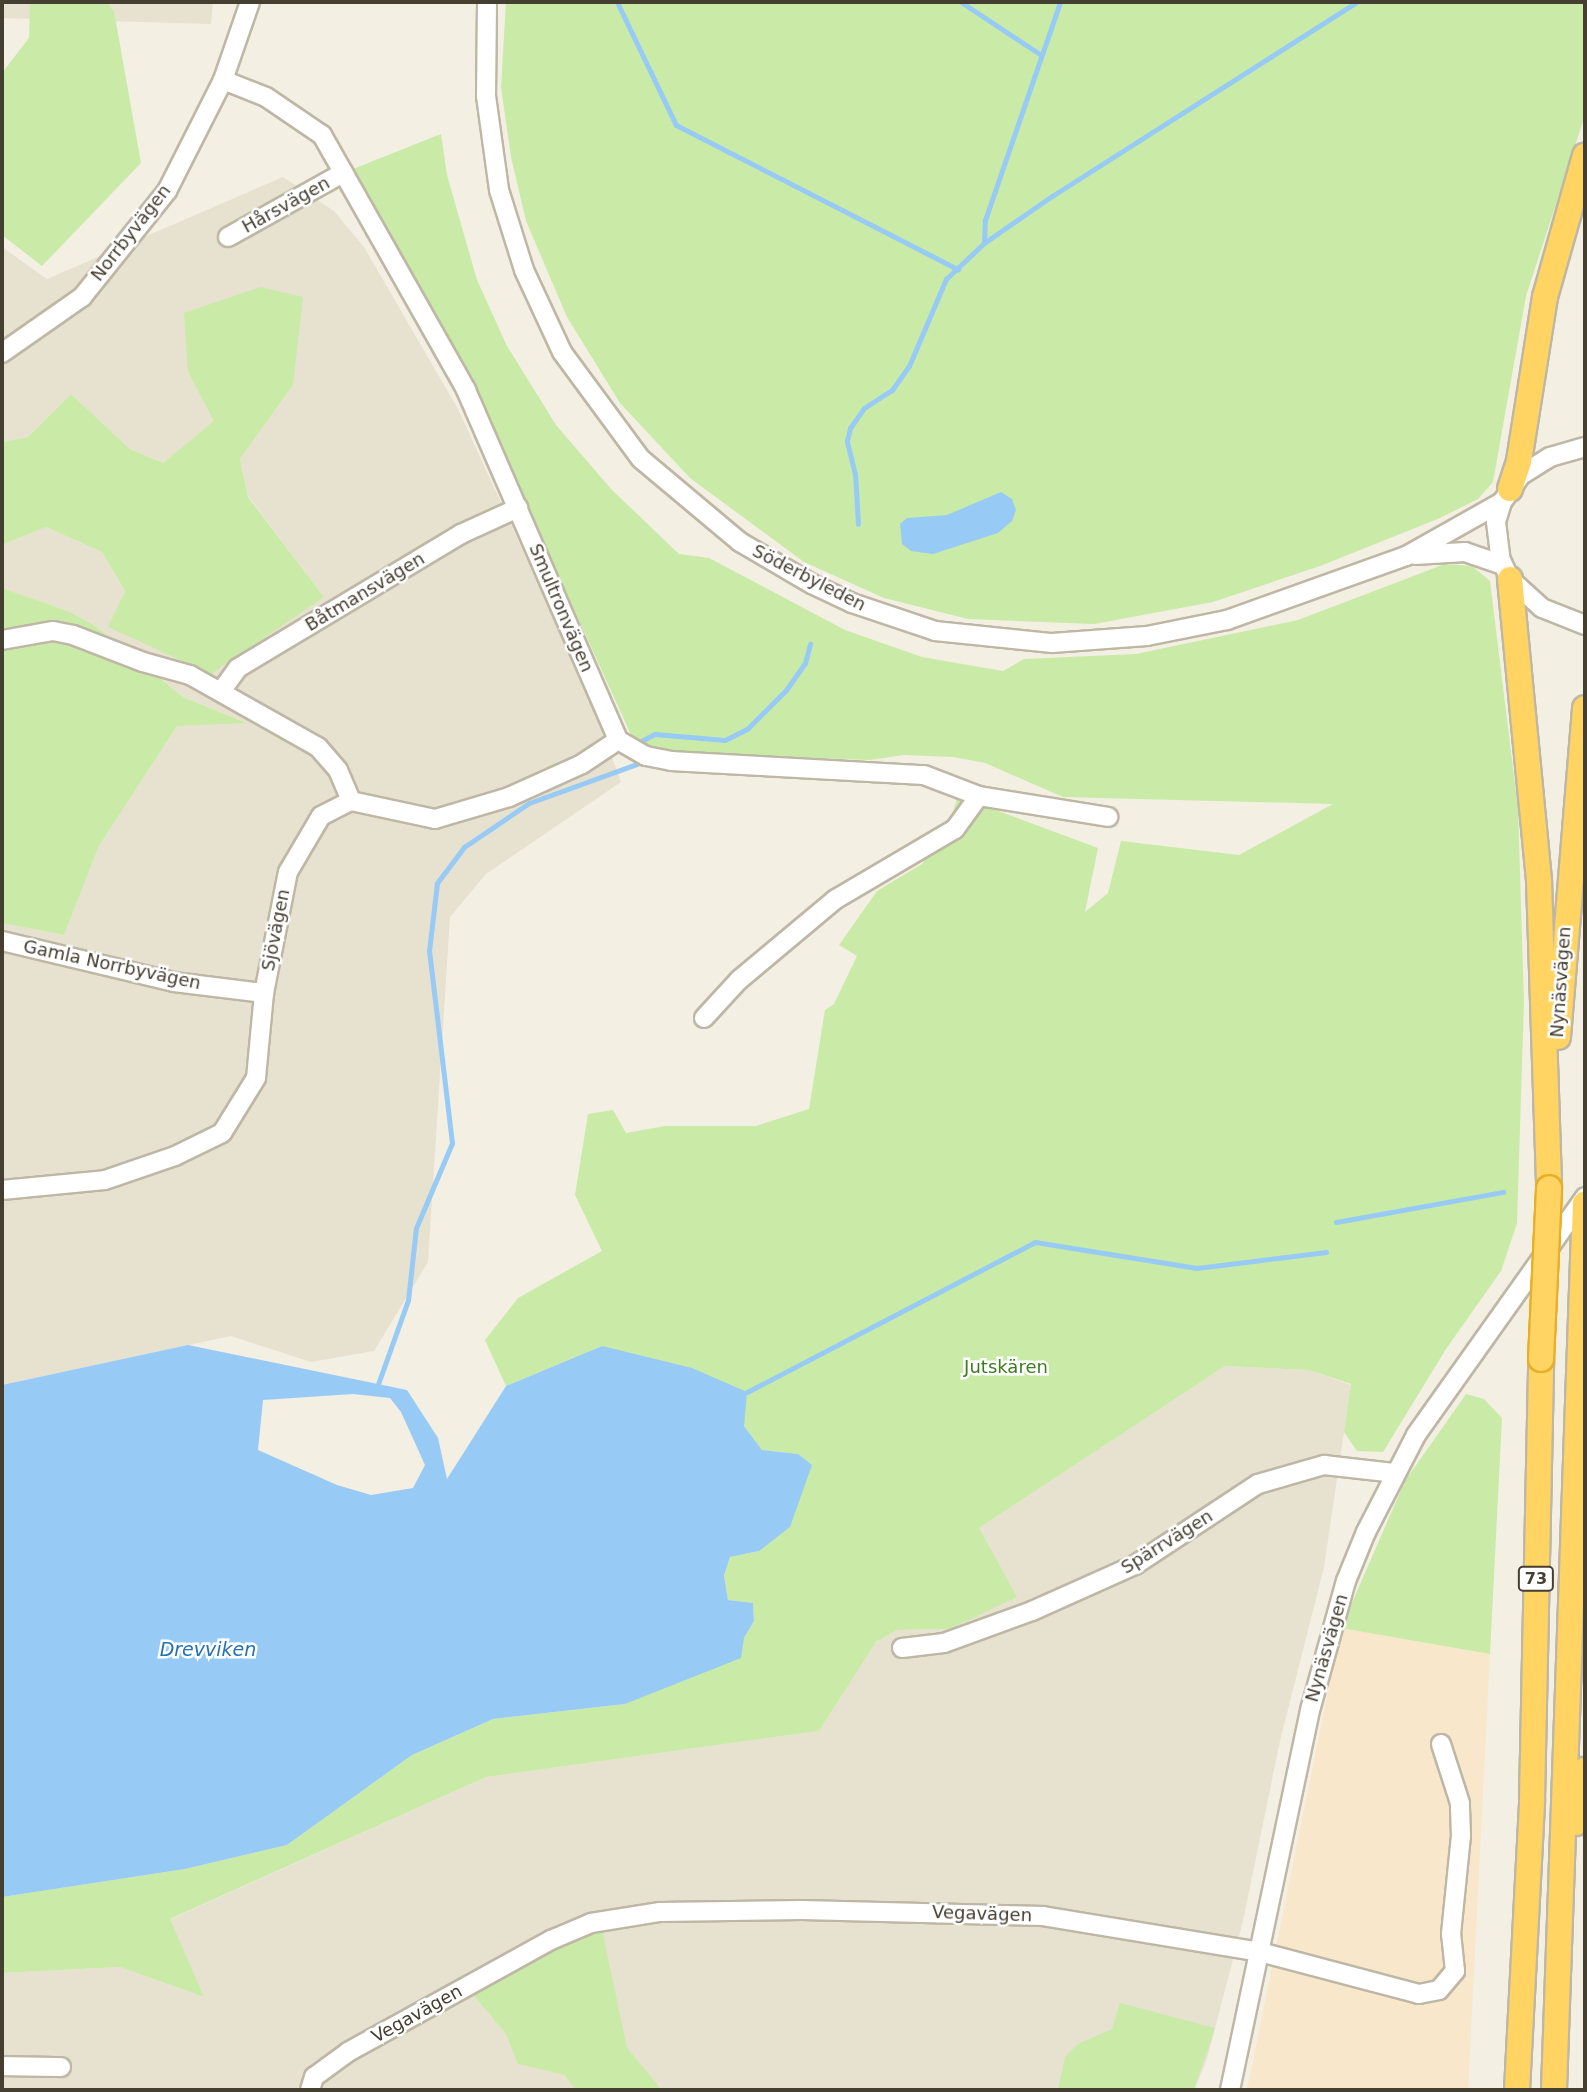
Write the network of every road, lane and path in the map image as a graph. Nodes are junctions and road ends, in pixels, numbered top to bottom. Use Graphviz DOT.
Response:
graph roads {
  1 [pos="250,2"];
  2 [pos="487,2"];
  3 [pos="223,80"];
  4 [pos="1585,156"];
  5 [pos="343,173"];
  6 [pos="228,237"];
  7 [pos="2,353"];
  8 [pos="1585,447"];
  9 [pos="1506,495"];
  10 [pos="518,508"];
  11 [pos="1406,556"];
  12 [pos="1507,572"];
  13 [pos="1585,625"];
  14 [pos="2,640"];
  15 [pos="222,690"];
  16 [pos="1585,708"];
  17 [pos="618,740"];
  18 [pos="979,796"];
  19 [pos="351,801"];
  20 [pos="1108,817"];
  21 [pos="2,941"];
  22 [pos="264,993"];
  23 [pos="704,1018"];
  24 [pos="1550,1084"];
  25 [pos="2,1190"];
  26 [pos="1585,1196"];
  27 [pos="1585,1204"];
  28 [pos="1394,1473"];
  29 [pos="902,1648"];
  30 [pos="1441,1744"];
  31 [pos="1585,1770"];
  32 [pos="1560,1913"];
  33 [pos="1260,1952"];
  34 [pos="2,2066"];
  35 [pos="61,2067"];
  36 [pos="310,2090"];
  37 [pos="1230,2090"];
  38 [pos="1517,2090"];
  39 [pos="1554,2090"];
  1 -- 3 [label="street, Norrbyvägen"];
  2 -- 11 [label="street, Söderbyleden"];
  3 -- 5 [label="street, Smultronvägen"];
  3 -- 7 [label="street, Norrbyvägen"];
  4 -- 9 [label="highway"];
  5 -- 6 [label="street, Hårsvägen"];
  5 -- 10 [label="street, Smultronvägen"];
  8 -- 9 [label="street, Söderbyleden"];
  9 -- 11 [label="street, Söderbyleden"];
  9 -- 12 [label="street"];
  10 -- 15 [label="street, Båtmansvägen"];
  10 -- 17 [label="street, Smultronvägen"];
  11 -- 12 [label="street, Söderbyleden"];
  12 -- 13 [label="street"];
  12 -- 24 [label="highway"];
  14 -- 15 [label="street"];
  15 -- 19 [label="street"];
  16 -- 24 [label="highway, Nynäsvägen / 73"];
  17 -- 18 [label="street"];
  17 -- 19 [label="street"];
  18 -- 20 [label="street"];
  18 -- 23 [label="street"];
  19 -- 22 [label="street, Sjövägen"];
  21 -- 22 [label="street, Gamla Norrbyvägen"];
  22 -- 25 [label="street, Sjövägen"];
  24 -- 38 [label="highway, Nynäsvägen / 73, bridge"];
  26 -- 28 [label="street, Nynäsvägen"];
  27 -- 32 [label="highway, 73"];
  28 -- 29 [label="street, Spärrvägen"];
  28 -- 33 [label="street, Nynäsvägen"];
  30 -- 33 [label="street, Vegavägen"];
  31 -- 32 [label="highway"];
  32 -- 39 [label="highway, 73"];
  33 -- 36 [label="street, Vegavägen"];
  33 -- 37 [label="street, Nynäsvägen"];
  34 -- 35 [label="street"];
}
